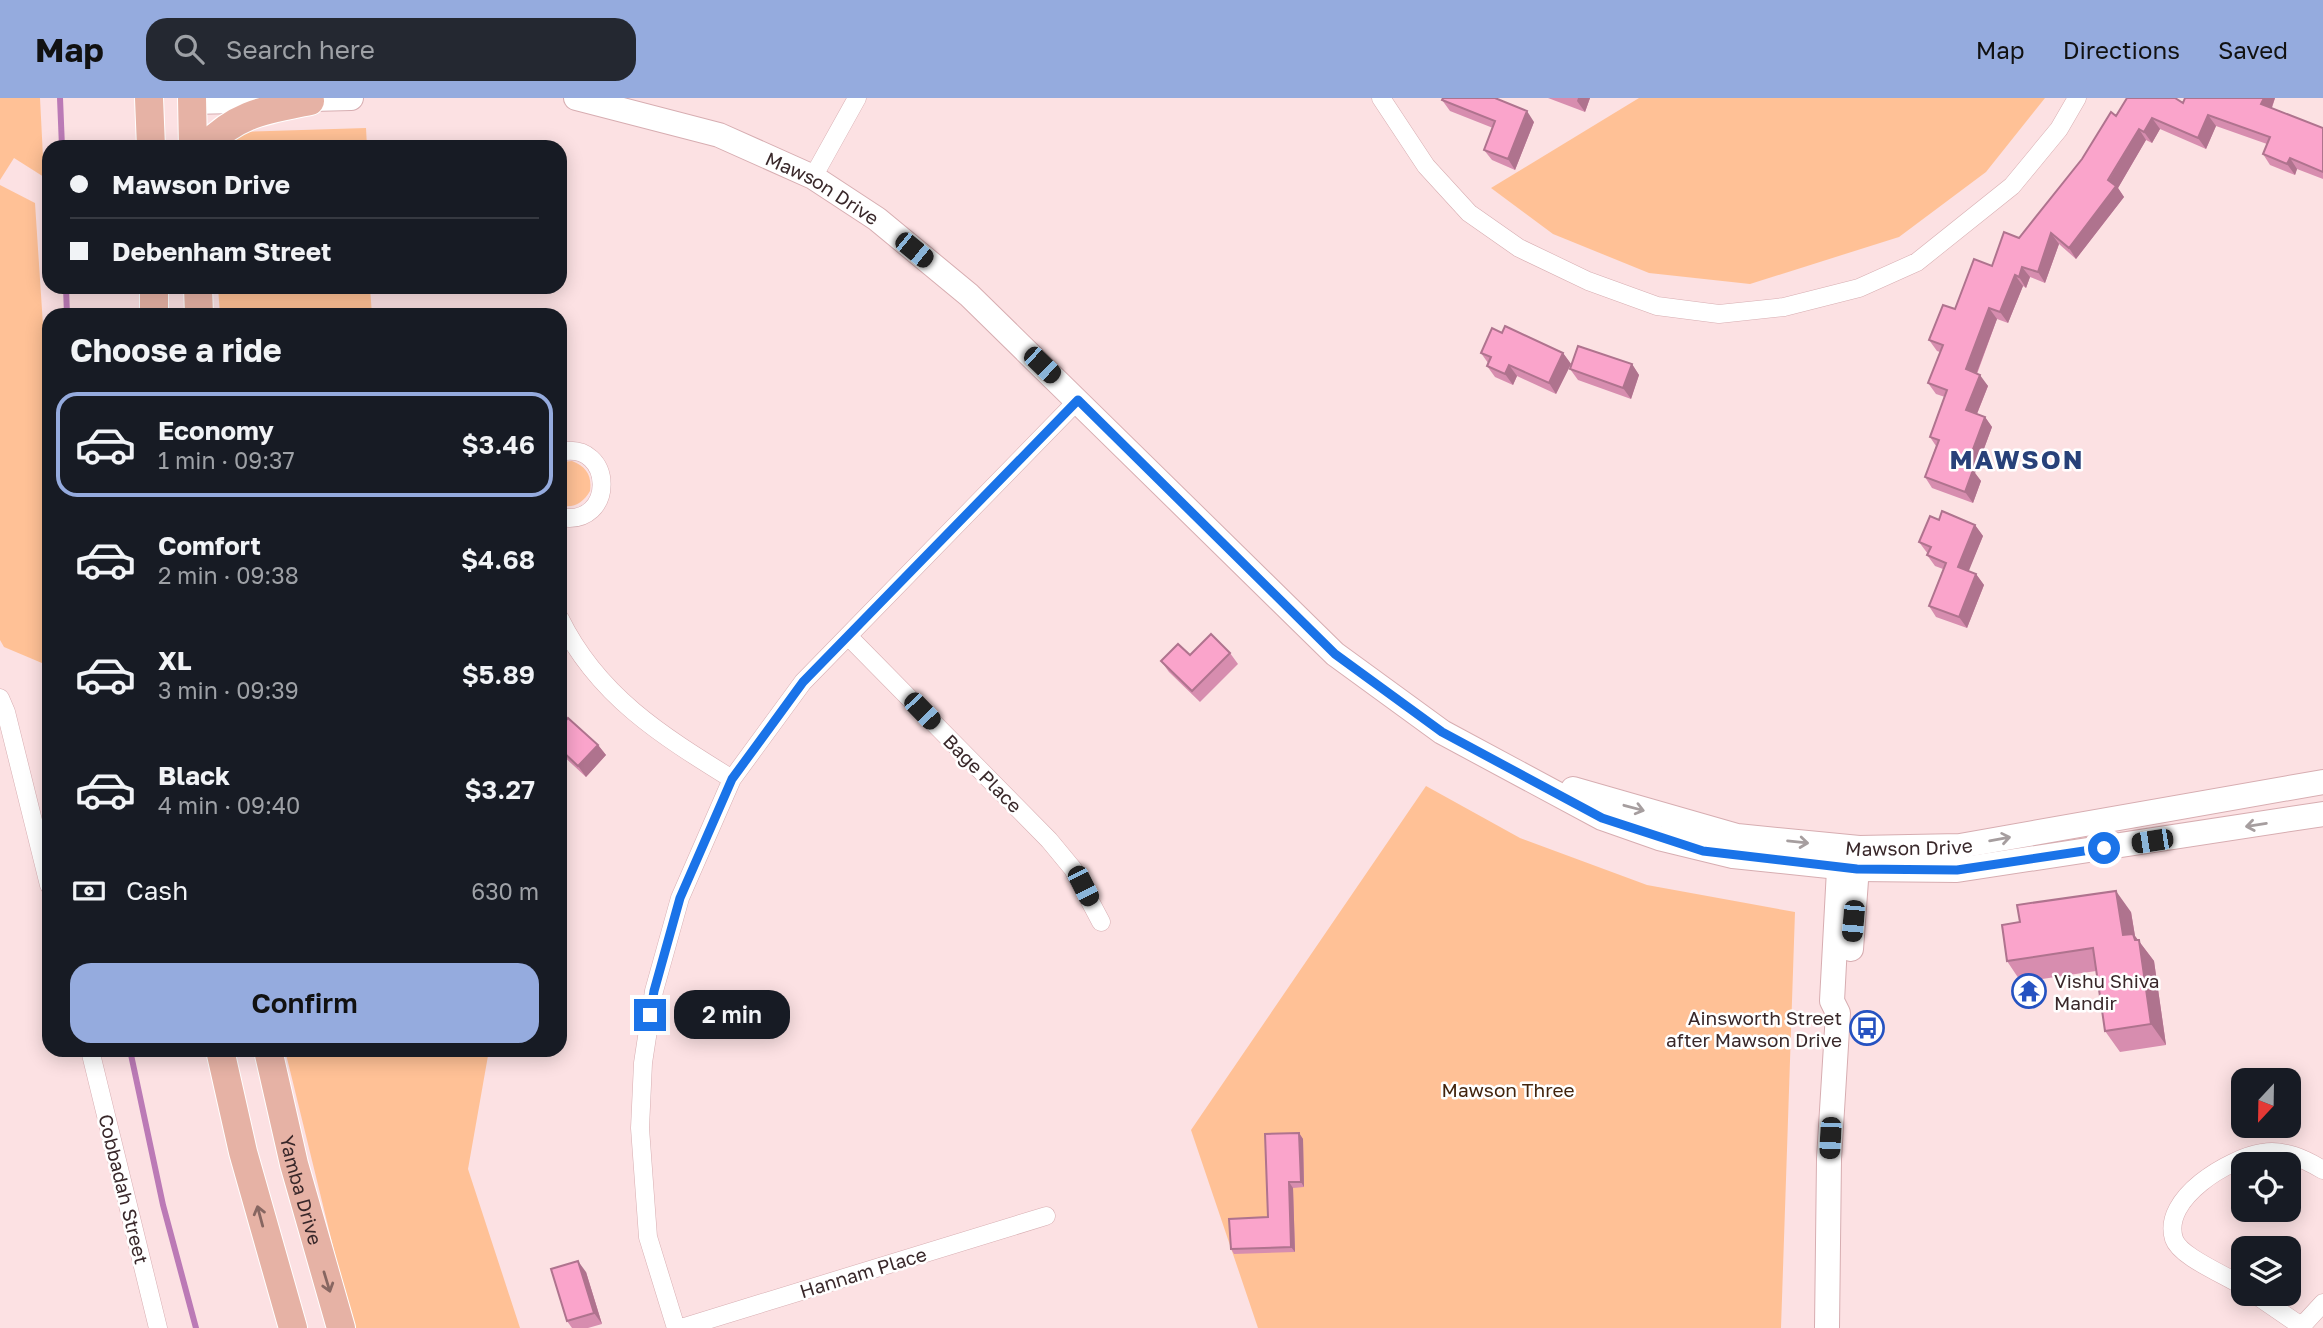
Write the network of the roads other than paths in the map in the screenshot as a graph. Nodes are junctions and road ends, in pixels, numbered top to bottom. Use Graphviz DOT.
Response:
graph roads {
  1 [pos="351,98"];
  2 [pos="576,98"];
  3 [pos="857,98"];
  4 [pos="1381,98"];
  5 [pos="2077,98"];
  6 [pos="192,100"];
  7 [pos="149,101"];
  8 [pos="310,101"];
  9 [pos="151,140"];
  10 [pos="193,140"];
  11 [pos="212,140"];
  12 [pos="813,177"];
  13 [pos="1078,400"];
  14 [pos="567,452"];
  15 [pos="567,517"];
  16 [pos="567,633"];
  17 [pos="849,637"];
  18 [pos="0,698"];
  19 [pos="732,779"];
  20 [pos="2323,782"];
  21 [pos="2323,814"];
  22 [pos="42,857"];
  23 [pos="1849,858"];
  24 [pos="1101,922"];
  25 [pos="92,1057"];
  26 [pos="222,1057"];
  27 [pos="270,1057"];
  28 [pos="2323,1170"];
  29 [pos="1046,1216"];
  30 [pos="2231,1280"];
  31 [pos="2323,1303"];
  32 [pos="2271,1306"];
  33 [pos="2301,1327"];
  34 [pos="158,1328"];
  35 [pos="293,1328"];
  36 [pos="341,1328"];
  37 [pos="679,1328"];
  38 [pos="1827,1328"];
  1 -- 8 [label="main road"];
  2 -- 12 [label="main road, Mawson Drive"];
  3 -- 12 [label="street"];
  4 -- 5 [label="street"];
  6 -- 7 [label="main road"];
  6 -- 8 [label="main road"];
  6 -- 10 [label="main road"];
  7 -- 9 [label="main road"];
  8 -- 11 [label="main road"];
  12 -- 13 [label="main road, Mawson Drive"];
  13 -- 17 [label="street"];
  13 -- 23 [label="main road, Mawson Drive"];
  14 -- 15 [label="street"];
  16 -- 19 [label="street"];
  17 -- 19 [label="street"];
  17 -- 24 [label="street, Bage Place"];
  18 -- 22 [label="street"];
  19 -- 37 [label="street"];
  23 -- 20 [label="main road, Mawson Drive, one-way"];
  21 -- 23 [label="main road, Mawson Drive, one-way"];
  23 -- 38 [label="main road"];
  25 -- 34 [label="street, Cobbadah Street"];
  35 -- 26 [label="main road, one-way"];
  27 -- 36 [label="main road, Yamba Drive, one-way"];
  28 -- 30 [label="street"];
  29 -- 37 [label="street, Hannam Place"];
  31 -- 33 [label="street"];
  32 -- 33 [label="street"];
}
